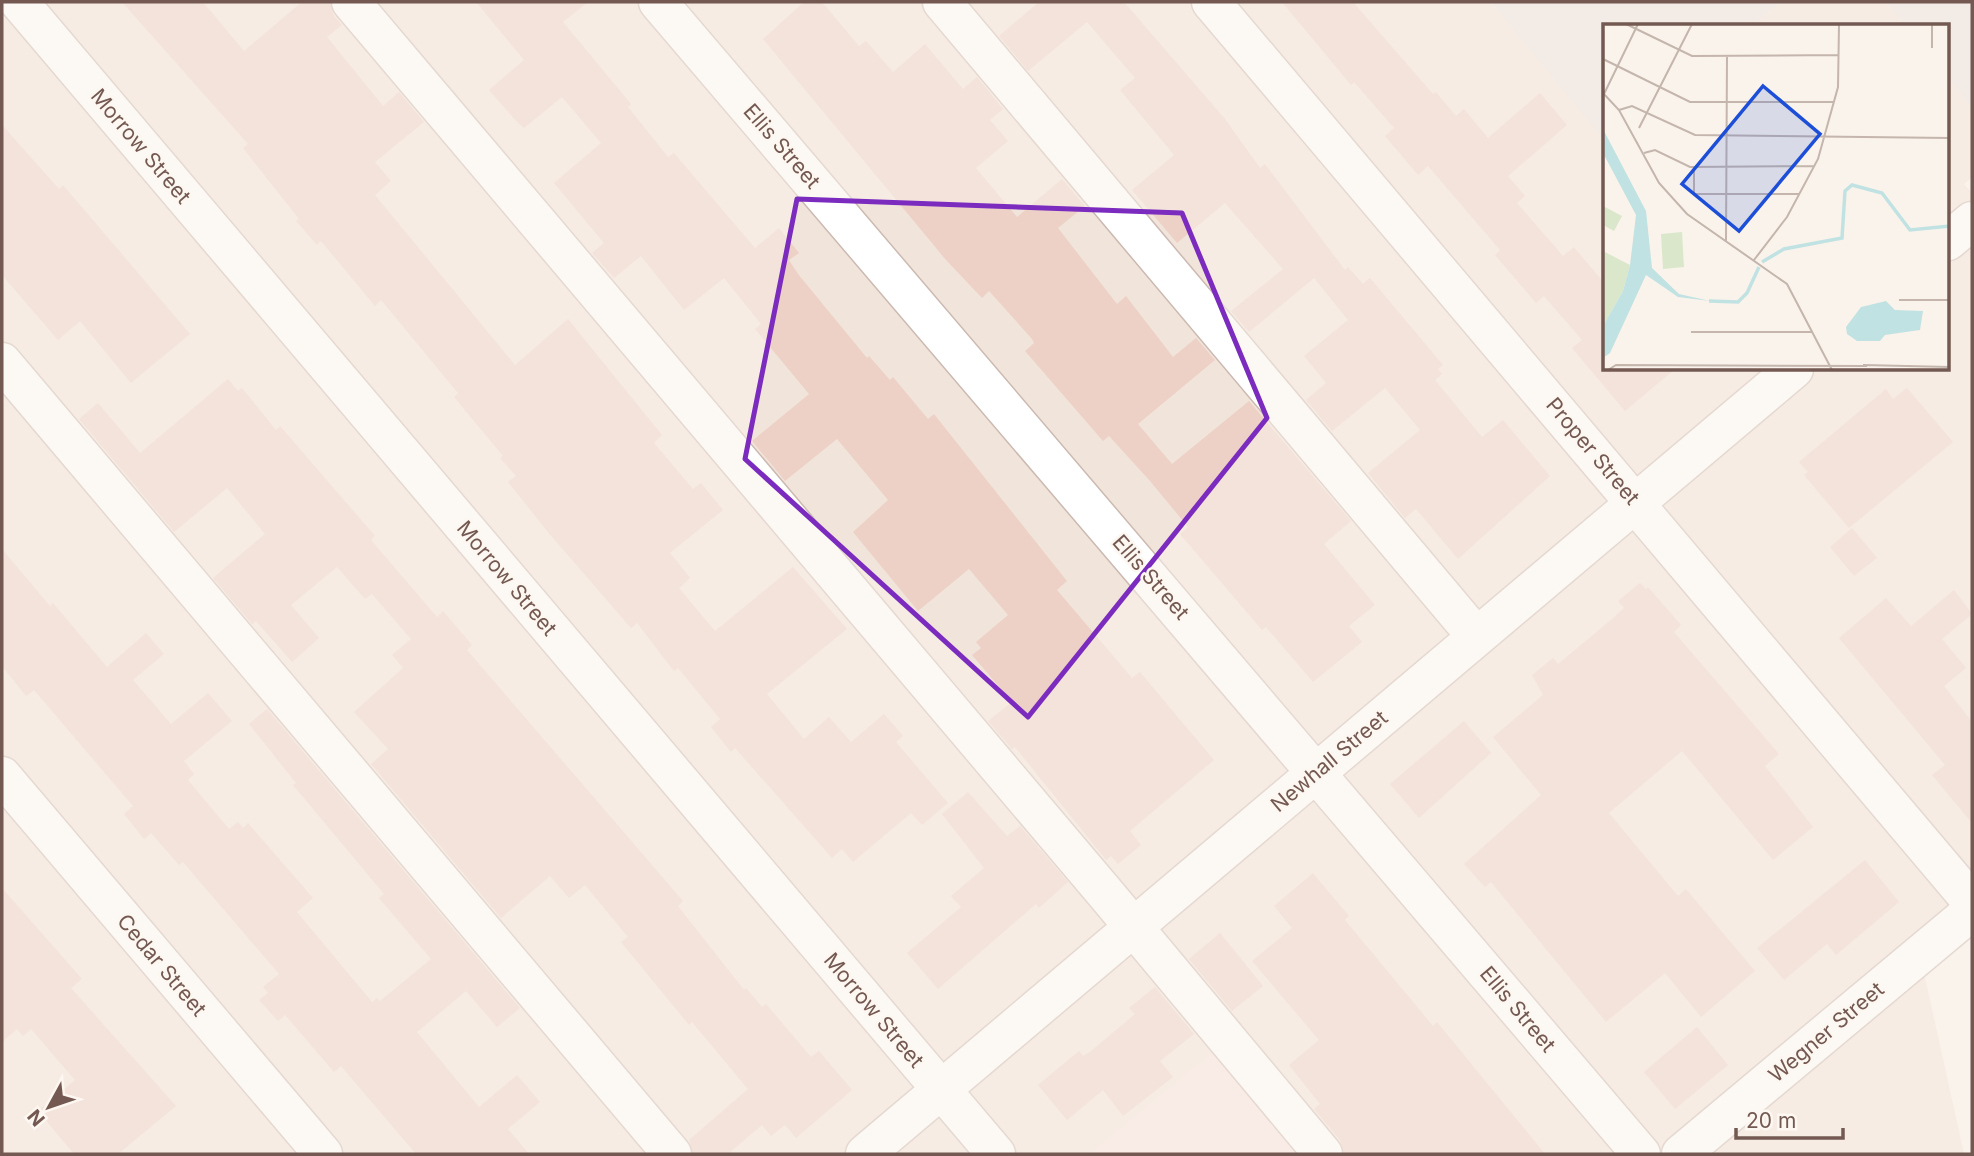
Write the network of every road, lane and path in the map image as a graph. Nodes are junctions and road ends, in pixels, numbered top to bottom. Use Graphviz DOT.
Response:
graph roads {
  1 [pos="19,2"];
  2 [pos="351,2"];
  3 [pos="659,2"];
  4 [pos="942,2"];
  5 [pos="1211,2"];
  6 [pos="1972,221"];
  7 [pos="1950,239"];
  8 [pos="2,362"];
  9 [pos="1792,371"];
  10 [pos="1636,502"];
  11 [pos="1476,636"];
  12 [pos="1317,771"];
  13 [pos="2,776"];
  14 [pos="1972,902"];
  15 [pos="1972,911"];
  16 [pos="1134,926"];
  17 [pos="941,1090"];
  18 [pos="323,1154"];
  19 [pos="672,1154"];
  20 [pos="865,1154"];
  21 [pos="996,1154"];
  22 [pos="1323,1154"];
  23 [pos="1642,1154"];
  24 [pos="1681,1154"];
  1 -- 17 [label="street, Morrow Street"];
  2 -- 16 [label="street"];
  3 -- 12 [label="street, Ellis Street"];
  4 -- 11 [label="street"];
  5 -- 10 [label="street, Proper Street"];
  6 -- 7 [label="street"];
  8 -- 19 [label="street"];
  9 -- 10 [label="street, Newhall Street"];
  10 -- 11 [label="street, Newhall Street"];
  10 -- 14 [label="street, Proper Street"];
  11 -- 12 [label="street, Newhall Street"];
  12 -- 16 [label="street, Newhall Street"];
  12 -- 23 [label="street, Ellis Street"];
  13 -- 18 [label="street, Cedar Street"];
  15 -- 24 [label="street, Wegner Street"];
  16 -- 17 [label="street, Newhall Street"];
  16 -- 22 [label="street"];
  17 -- 20 [label="street, Newhall Street"];
  17 -- 21 [label="street, Morrow Street"];
}
